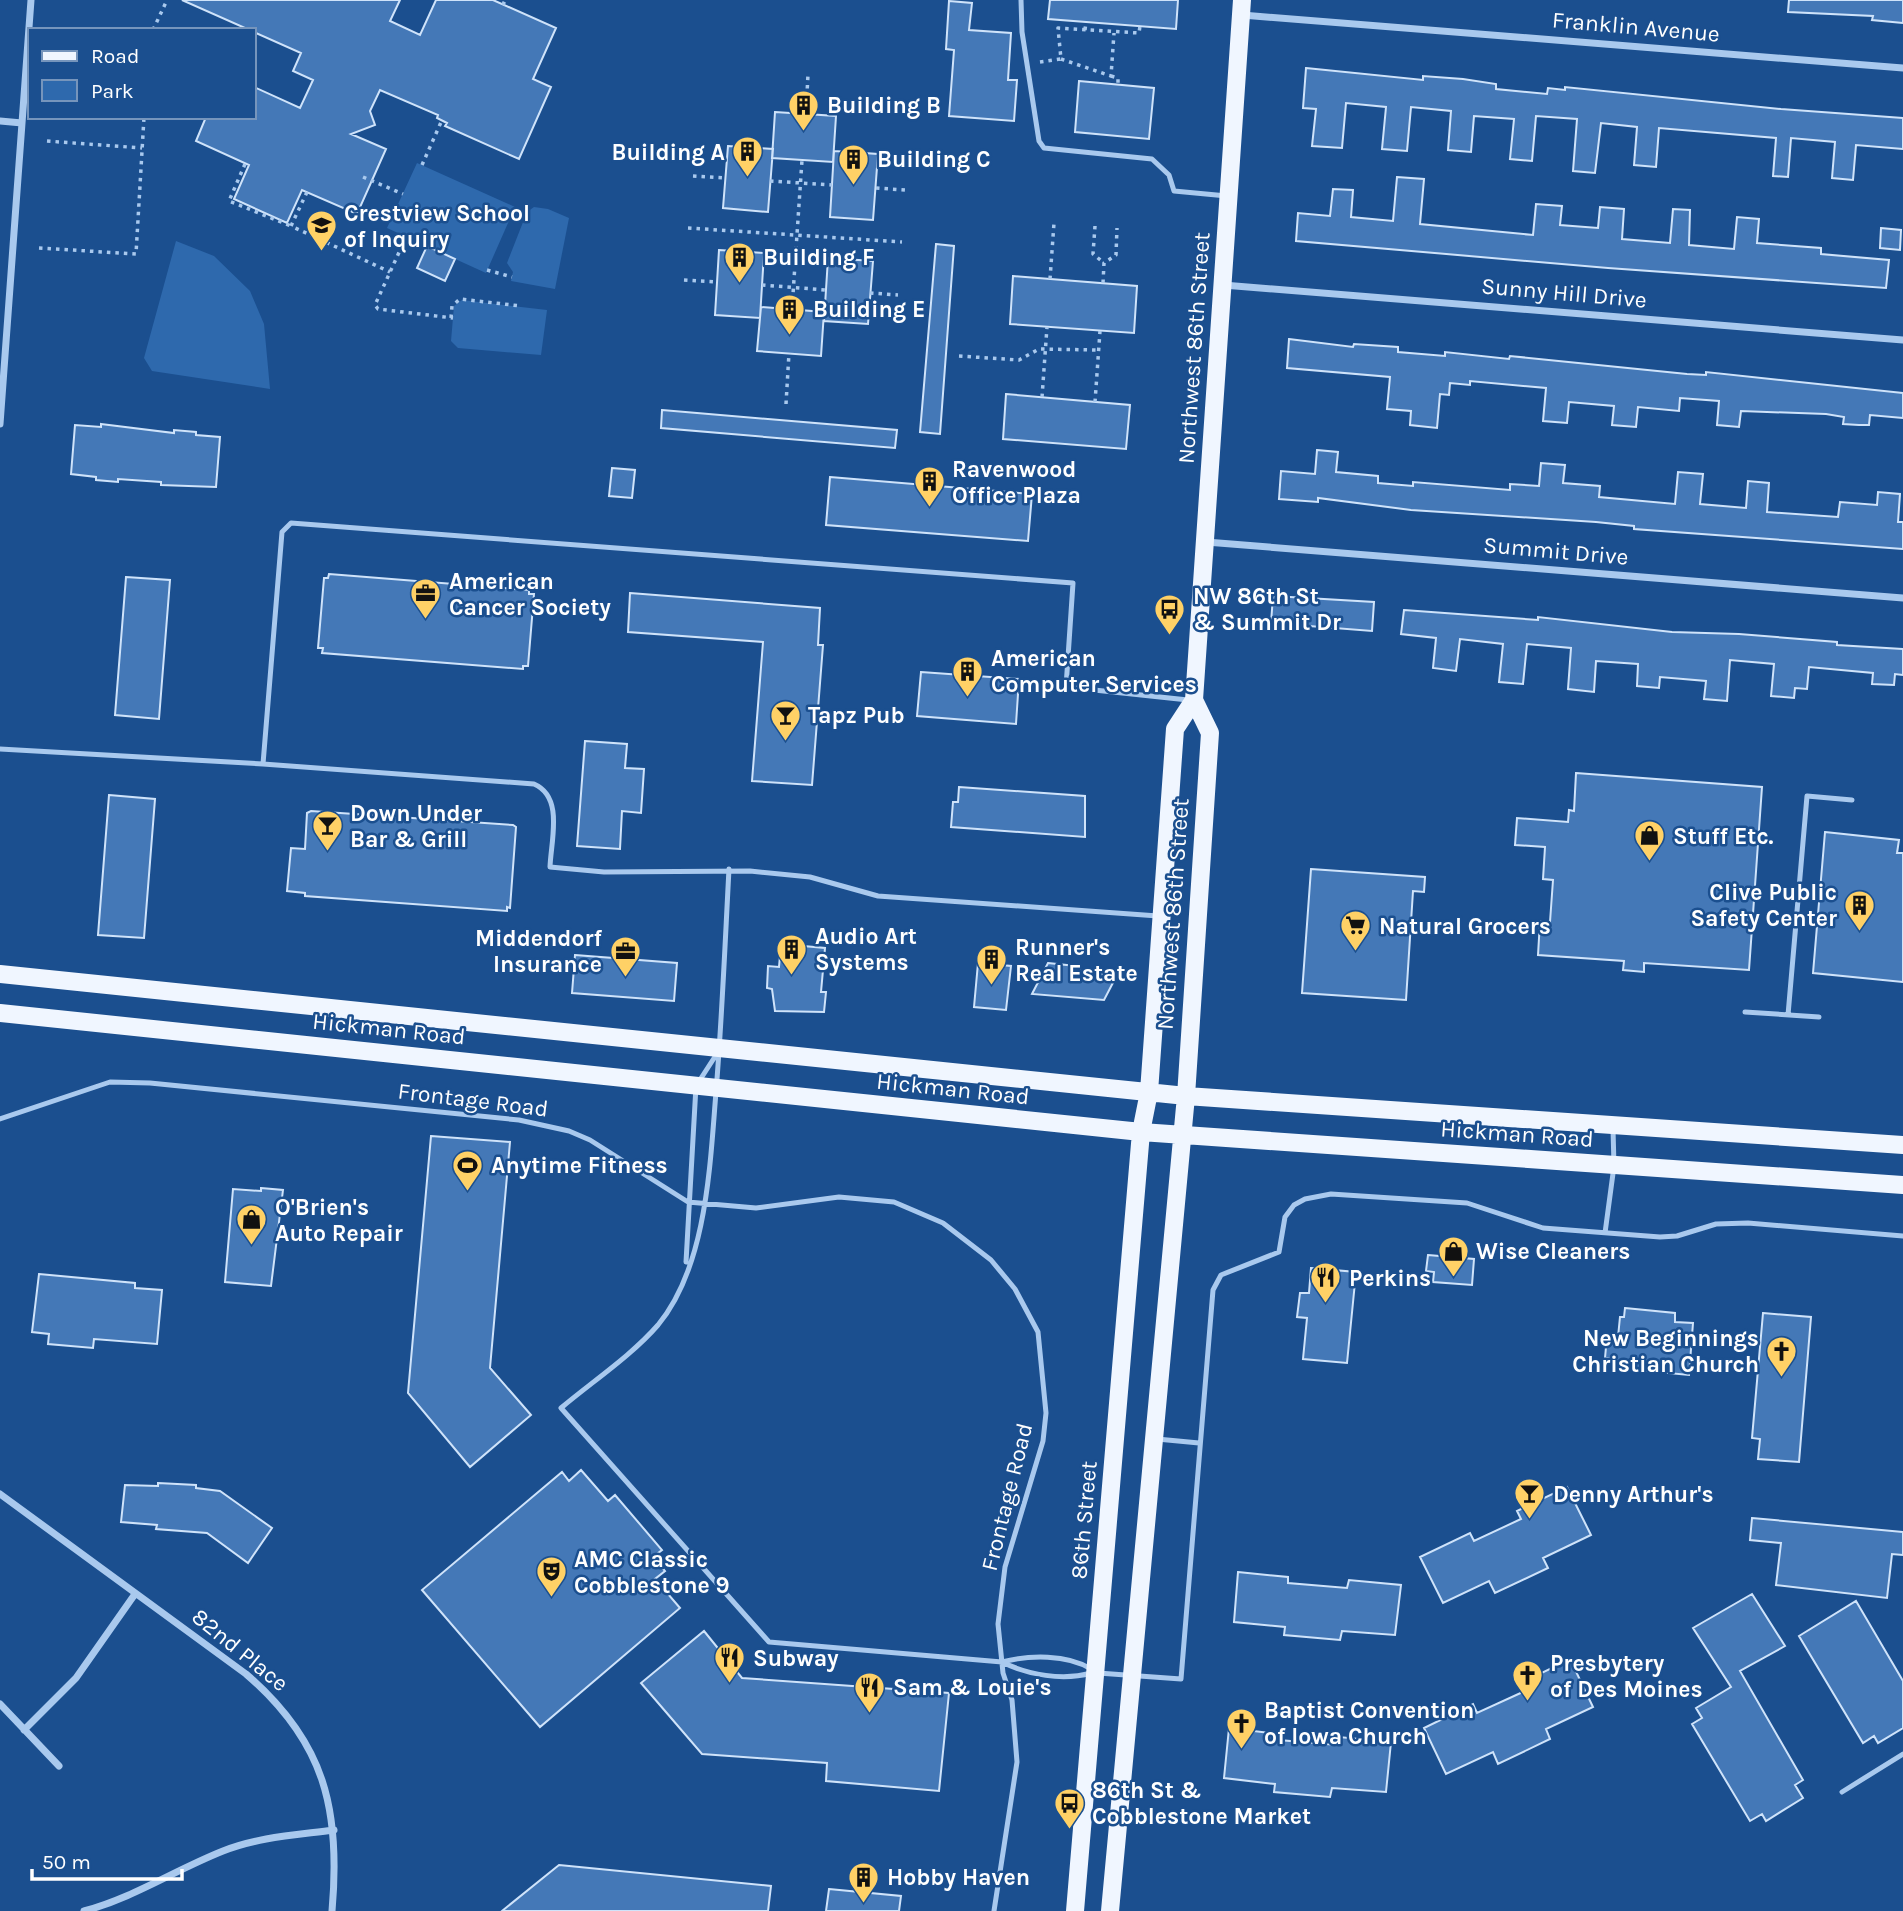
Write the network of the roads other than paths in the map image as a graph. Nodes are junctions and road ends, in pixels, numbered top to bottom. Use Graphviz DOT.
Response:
graph roads {
  1 [pos="31,0"];
  2 [pos="1021,0"];
  3 [pos="1241,8"];
  4 [pos="29,28"];
  5 [pos="28,41"];
  6 [pos="1903,68"];
  7 [pos="0,121"];
  8 [pos="22,123"];
  9 [pos="1228,196"];
  10 [pos="1222,285"];
  11 [pos="1903,340"];
  12 [pos="0,424"];
  13 [pos="1205,542"];
  14 [pos="1903,598"];
  15 [pos="1194,700"];
  16 [pos="0,748"];
  17 [pos="263,764"];
  18 [pos="1852,800"];
  19 [pos="729,869"];
  20 [pos="1162,916"];
  21 [pos="0,974"];
  22 [pos="1745,1012"];
  23 [pos="0,1013"];
  24 [pos="1788,1015"];
  25 [pos="1819,1017"];
  26 [pos="720,1049"];
  27 [pos="696,1086"];
  28 [pos="716,1088"];
  29 [pos="1149,1092"];
  30 [pos="1185,1096"];
  31 [pos="0,1119"];
  32 [pos="1613,1125"];
  33 [pos="1141,1132"];
  34 [pos="1180,1135"];
  35 [pos="1903,1145"];
  36 [pos="1614,1166"];
  37 [pos="1903,1185"];
  38 [pos="688,1202"];
  39 [pos="707,1204"];
  40 [pos="1605,1233"];
  41 [pos="1903,1236"];
  42 [pos="685,1272"];
  43 [pos="1152,1439"];
  44 [pos="1199,1443"];
  45 [pos="0,1494"];
  46 [pos="135,1594"];
  47 [pos="1002,1662"];
  48 [pos="1096,1672"];
  49 [pos="1131,1675"];
  50 [pos="0,1704"];
  51 [pos="24,1730"];
  52 [pos="1903,1754"];
  53 [pos="59,1766"];
  54 [pos="1842,1792"];
  55 [pos="334,1830"];
  56 [pos="83,1911"];
  57 [pos="332,1911"];
  58 [pos="994,1911"];
  59 [pos="1075,1911"];
  60 [pos="1110,1911"];
  1 -- 4 [label="street"];
  2 -- 9 [label="lane"];
  3 -- 6 [label="street, Franklin Avenue"];
  3 -- 9 [label="main road, Northwest 86th Street"];
  5 -- 8 [label="street"];
  7 -- 8 [label="street"];
  8 -- 12 [label="street"];
  9 -- 10 [label="main road, Northwest 86th Street"];
  10 -- 11 [label="street, Sunny Hill Drive"];
  10 -- 13 [label="main road, Northwest 86th Street"];
  13 -- 14 [label="street, Summit Drive"];
  13 -- 15 [label="main road, Northwest 86th Street"];
  15 -- 17 [label="lane"];
  15 -- 20 [label="main road, Northwest 86th Street"];
  15 -- 30 [label="main road, Northwest 86th Street"];
  16 -- 17 [label="lane"];
  17 -- 19 [label="lane"];
  18 -- 24 [label="lane"];
  19 -- 20 [label="lane"];
  19 -- 26 [label="lane"];
  20 -- 29 [label="main road, Northwest 86th Street"];
  21 -- 26 [label="main road, Hickman Road"];
  22 -- 24 [label="lane"];
  23 -- 27 [label="main road, Hickman Road"];
  24 -- 25 [label="lane"];
  26 -- 27 [label="lane"];
  26 -- 28 [label="lane"];
  26 -- 29 [label="main road, Hickman Road"];
  27 -- 28 [label="main road, Hickman Road"];
  27 -- 38 [label="lane"];
  28 -- 33 [label="main road, Hickman Road"];
  28 -- 39 [label="lane"];
  29 -- 30 [label="main road, Hickman Road"];
  29 -- 33 [label="main road, Northwest 86th Street"];
  30 -- 32 [label="main road, Hickman Road"];
  30 -- 34 [label="main road, Northwest 86th Street"];
  31 -- 38 [label="lane, Frontage Road"];
  32 -- 35 [label="main road, Hickman Road"];
  32 -- 36 [label="lane"];
  33 -- 34 [label="main road, Hickman Road"];
  33 -- 48 [label="main road, 86th Street"];
  34 -- 36 [label="main road, Hickman Road"];
  34 -- 43 [label="main road"];
  36 -- 37 [label="main road, Hickman Road"];
  36 -- 40 [label="lane"];
  38 -- 39 [label="lane, Frontage Road"];
  38 -- 42 [label="lane"];
  39 -- 42 [label="lane"];
  39 -- 47 [label="lane, Frontage Road"];
  40 -- 41 [label="lane"];
  40 -- 44 [label="lane"];
  42 -- 47 [label="lane"];
  43 -- 44 [label="lane"];
  43 -- 49 [label="main road"];
  44 -- 49 [label="lane"];
  45 -- 46 [label="street, 82nd Place"];
  46 -- 51 [label="street"];
  46 -- 55 [label="street, 82nd Place"];
  47 -- 48 [label="lane"];
  47 -- 48 [label="lane"];
  47 -- 58 [label="lane, Frontage Road"];
  48 -- 49 [label="lane"];
  48 -- 59 [label="main road, 86th Street"];
  49 -- 60 [label="main road"];
  50 -- 51 [label="street"];
  51 -- 53 [label="street"];
  52 -- 54 [label="lane"];
  55 -- 56 [label="street"];
  55 -- 57 [label="street, 82nd Place"];
}
